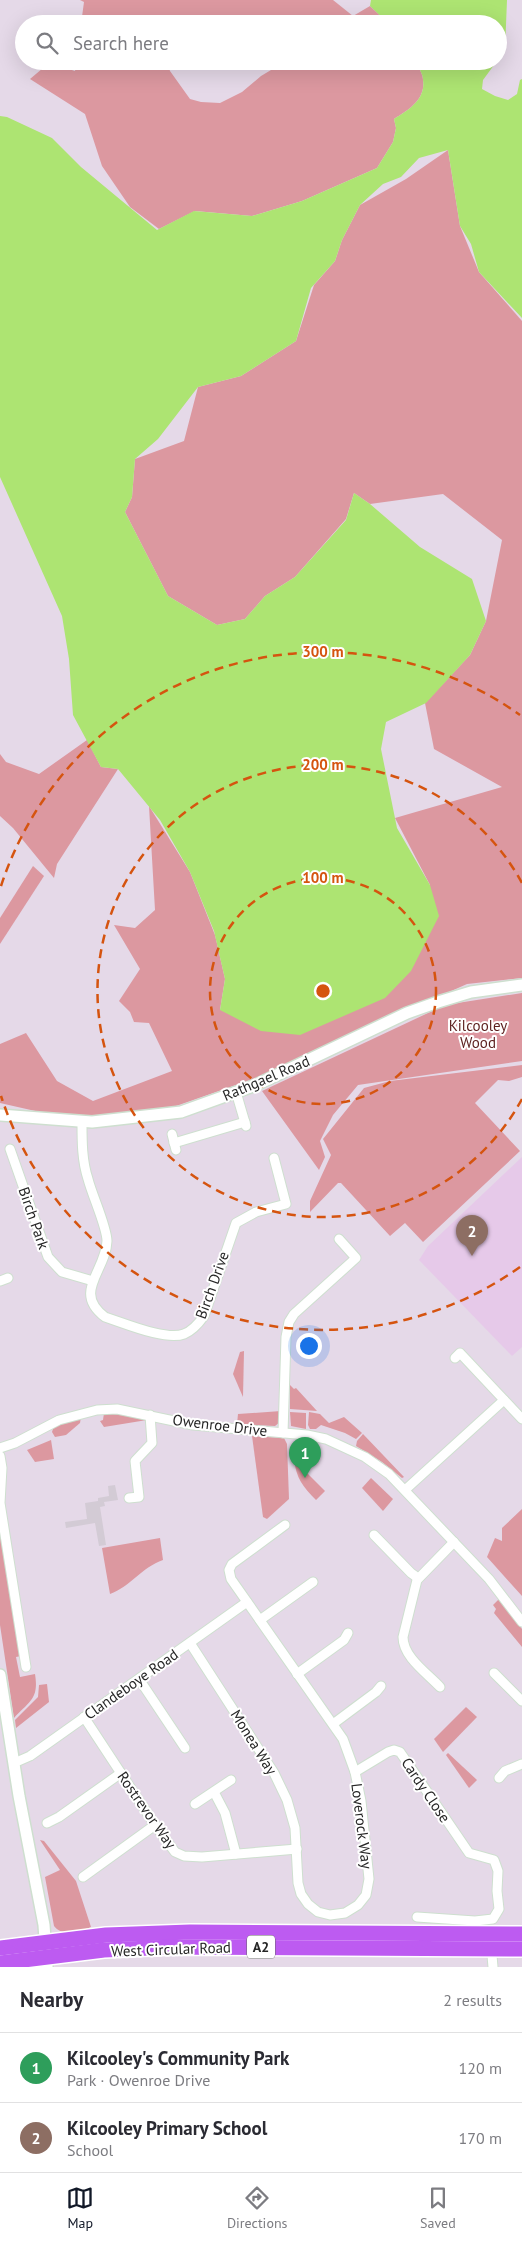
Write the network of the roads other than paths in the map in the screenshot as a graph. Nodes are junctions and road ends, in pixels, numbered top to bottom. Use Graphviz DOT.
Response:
graph roads {
  1 [pos="522,985"];
  2 [pos="236,1092"];
  3 [pos="0,1115"];
  4 [pos="82,1122"];
  5 [pos="174,1142"];
  6 [pos="9,1155"];
  7 [pos="274,1158"];
  8 [pos="338,1239"];
  9 [pos="93,1281"];
  10 [pos="456,1358"];
  11 [pos="504,1400"];
  12 [pos="150,1415"];
  13 [pos="522,1419"];
  14 [pos="283,1432"];
  15 [pos="0,1448"];
  16 [pos="0,1456"];
  17 [pos="405,1490"];
  18 [pos="129,1498"];
  19 [pos="285,1525"];
  20 [pos="374,1535"];
  21 [pos="454,1542"];
  22 [pos="418,1578"];
  23 [pos="313,1582"];
  24 [pos="247,1602"];
  25 [pos="260,1620"];
  26 [pos="522,1622"];
  27 [pos="348,1633"];
  28 [pos="190,1643"];
  29 [pos="26,1667"];
  30 [pos="494,1673"];
  31 [pos="297,1674"];
  32 [pos="0,1675"];
  33 [pos="139,1679"];
  34 [pos="381,1686"];
  35 [pos="440,1687"];
  36 [pos="522,1701"];
  37 [pos="84,1717"];
  38 [pos="332,1724"];
  39 [pos="185,1748"];
  40 [pos="14,1763"];
  41 [pos="522,1764"];
  42 [pos="356,1772"];
  43 [pos="121,1773"];
  44 [pos="499,1778"];
  45 [pos="231,1780"];
  46 [pos="214,1792"];
  47 [pos="194,1804"];
  48 [pos="47,1823"];
  49 [pos="155,1825"];
  50 [pos="296,1849"];
  51 [pos="236,1854"];
  52 [pos="83,1877"];
  53 [pos="417,1917"];
  54 [pos="522,1934"];
  55 [pos="491,1941"];
  56 [pos="0,1948"];
  57 [pos="522,1949"];
  58 [pos="46,1954"];
  59 [pos="0,1956"];
  60 [pos="0,1963"];
  61 [pos="493,1967"];
  1 -- 2 [label="street, Rathgael Road"];
  2 -- 4 [label="street, Rathgael Road"];
  2 -- 5 [label="street"];
  3 -- 4 [label="street, Rathgael Road"];
  4 -- 9 [label="street, Birch Drive"];
  6 -- 9 [label="street, Birch Park"];
  7 -- 9 [label="street, Birch Drive"];
  8 -- 14 [label="street"];
  10 -- 11 [label="street"];
  11 -- 13 [label="street"];
  11 -- 17 [label="street"];
  12 -- 14 [label="street, Owenroe Drive"];
  12 -- 15 [label="street, Owenroe Drive"];
  12 -- 18 [label="street"];
  14 -- 17 [label="street, Owenroe Drive"];
  16 -- 29 [label="street"];
  17 -- 21 [label="street, Owenroe Drive"];
  19 -- 24 [label="street, Loverock Way"];
  20 -- 22 [label="street"];
  21 -- 22 [label="street"];
  21 -- 26 [label="street, Owenroe Drive"];
  22 -- 35 [label="street"];
  23 -- 25 [label="street"];
  24 -- 25 [label="street, Loverock Way"];
  24 -- 28 [label="street, Clandeboye Road"];
  25 -- 31 [label="street, Loverock Way"];
  27 -- 31 [label="street"];
  28 -- 33 [label="street, Clandeboye Road"];
  28 -- 50 [label="street, Monea Way"];
  30 -- 36 [label="street"];
  31 -- 38 [label="street, Loverock Way"];
  32 -- 40 [label="street"];
  33 -- 37 [label="street, Clandeboye Road"];
  33 -- 39 [label="street"];
  34 -- 38 [label="street"];
  37 -- 40 [label="street, Clandeboye Road"];
  37 -- 43 [label="street, Rostrevor Way"];
  38 -- 42 [label="street, Loverock Way"];
  40 -- 58 [label="street"];
  41 -- 44 [label="street"];
  42 -- 50 [label="street, Loverock Way"];
  42 -- 53 [label="street, Cardy Close"];
  43 -- 48 [label="street"];
  43 -- 49 [label="street, Rostrevor Way"];
  45 -- 46 [label="street"];
  46 -- 47 [label="street"];
  46 -- 51 [label="street"];
  49 -- 51 [label="street, Rostrevor Way"];
  49 -- 52 [label="street"];
  50 -- 51 [label="street, Rostrevor Way"];
  54 -- 55 [label="highway, West Circular Road / A2"];
  55 -- 57 [label="highway, West Circular Road / A2"];
  55 -- 58 [label="highway, West Circular Road / A2"];
  55 -- 58 [label="highway, West Circular Road / A2"];
  55 -- 61 [label="street"];
  56 -- 58 [label="highway, West Circular Road / A2"];
  58 -- 59 [label="highway"];
  58 -- 60 [label="highway, West Circular Road / A2"];
}
